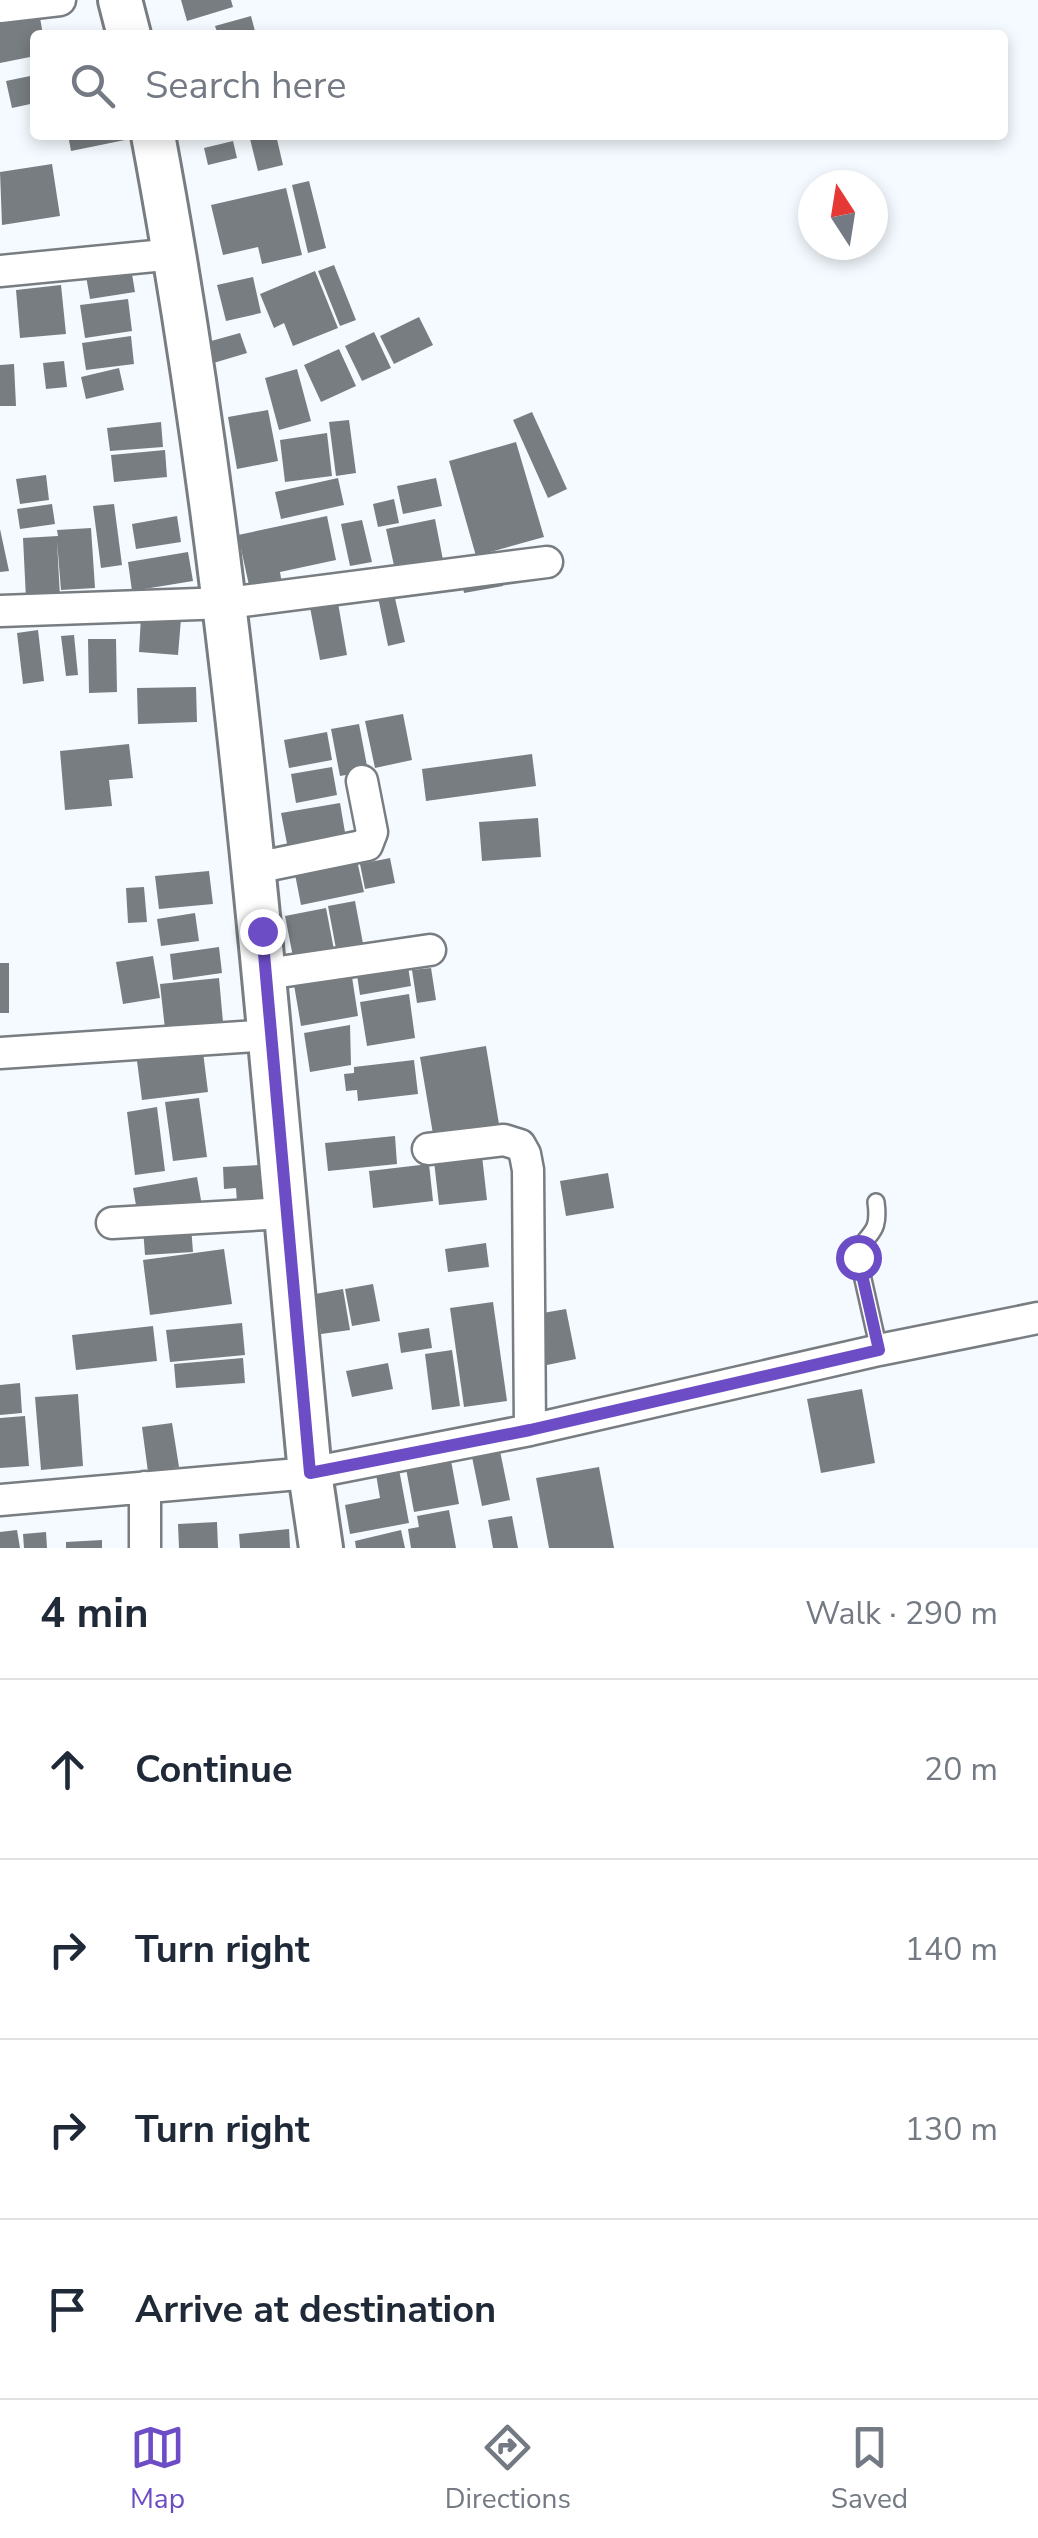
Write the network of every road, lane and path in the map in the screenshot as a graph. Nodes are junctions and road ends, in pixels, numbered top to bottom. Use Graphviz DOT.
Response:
graph roads {
  1 [pos="60,0"];
  2 [pos="120,0"];
  3 [pos="0,7"];
  4 [pos="128,30"];
  5 [pos="153,140"];
  6 [pos="175,254"];
  7 [pos="0,271"];
  8 [pos="547,562"];
  9 [pos="226,602"];
  10 [pos="0,611"];
  11 [pos="362,781"];
  12 [pos="254,868"];
  13 [pos="430,950"];
  14 [pos="266,974"];
  15 [pos="272,1035"];
  16 [pos="0,1053"];
  17 [pos="428,1150"];
  18 [pos="876,1202"];
  19 [pos="286,1213"];
  20 [pos="112,1223"];
  21 [pos="1038,1318"];
  22 [pos="879,1350"];
  23 [pos="530,1430"];
  24 [pos="310,1473"];
  25 [pos="145,1487"];
  26 [pos="0,1500"];
  27 [pos="145,1548"];
  28 [pos="321,1548"];
  1 -- 3 [label="street"];
  2 -- 4 [label="street"];
  5 -- 6 [label="street"];
  6 -- 7 [label="street"];
  6 -- 9 [label="street"];
  8 -- 9 [label="street"];
  9 -- 10 [label="street"];
  9 -- 12 [label="street"];
  11 -- 12 [label="street"];
  12 -- 14 [label="street"];
  13 -- 14 [label="street"];
  14 -- 15 [label="street"];
  15 -- 16 [label="street"];
  15 -- 19 [label="street"];
  17 -- 23 [label="street"];
  18 -- 22 [label="lane"];
  19 -- 20 [label="street"];
  19 -- 24 [label="street"];
  21 -- 22 [label="street"];
  22 -- 23 [label="street"];
  23 -- 24 [label="street"];
  24 -- 25 [label="street"];
  24 -- 28 [label="street"];
  25 -- 26 [label="street"];
  25 -- 27 [label="street"];
}
